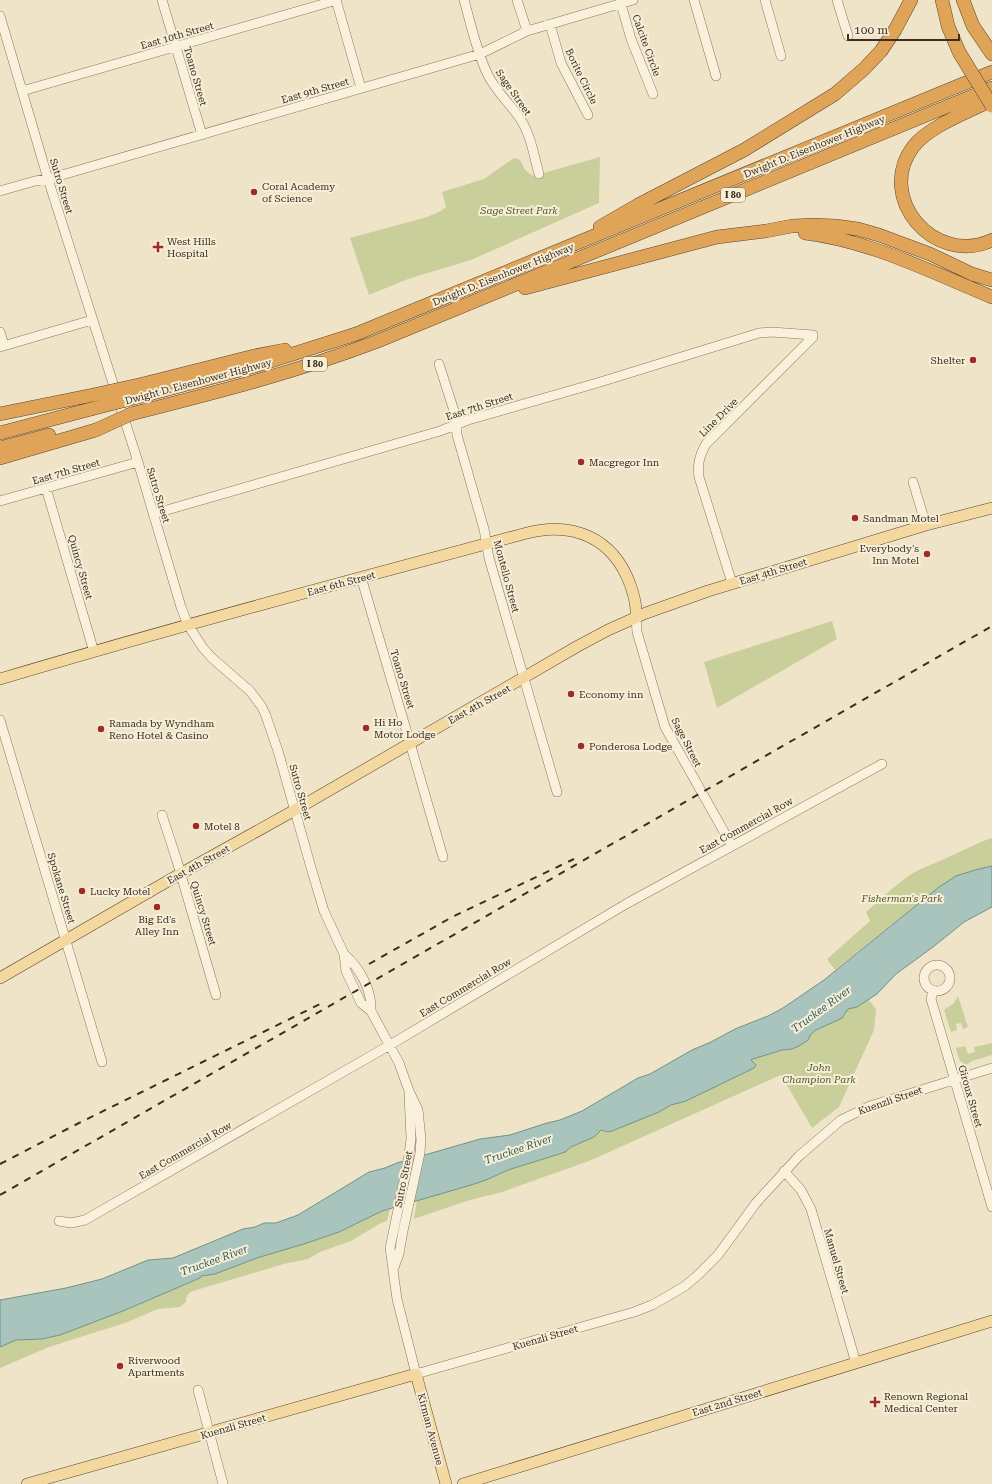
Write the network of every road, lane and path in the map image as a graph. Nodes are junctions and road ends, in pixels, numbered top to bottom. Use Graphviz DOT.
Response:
graph roads {
  1 [pos="162,0"];
  2 [pos="336,0"];
  3 [pos="464,0"];
  4 [pos="517,0"];
  5 [pos="633,0"];
  6 [pos="694,0"];
  7 [pos="765,0"];
  8 [pos="837,0"];
  9 [pos="911,0"];
  10 [pos="942,0"];
  11 [pos="963,0"];
  12 [pos="620,4"];
  13 [pos="0,16"];
  14 [pos="550,24"];
  15 [pos="527,31"];
  16 [pos="848,36"];
  17 [pos="176,47"];
  18 [pos="480,54"];
  19 [pos="992,54"];
  20 [pos="781,56"];
  21 [pos="992,72"];
  22 [pos="716,76"];
  23 [pos="361,88"];
  24 [pos="992,88"];
  25 [pos="22,91"];
  26 [pos="653,94"];
  27 [pos="992,100"];
  28 [pos="992,106"];
  29 [pos="588,115"];
  30 [pos="202,135"];
  31 [pos="539,174"];
  32 [pos="48,179"];
  33 [pos="0,191"];
  34 [pos="766,231"];
  35 [pos="992,240"];
  36 [pos="574,244"];
  37 [pos="992,280"];
  38 [pos="992,297"];
  39 [pos="474,302"];
  40 [pos="92,320"];
  41 [pos="0,332"];
  42 [pos="813,335"];
  43 [pos="2,346"];
  44 [pos="440,364"];
  45 [pos="144,390"];
  46 [pos="0,414"];
  47 [pos="456,425"];
  48 [pos="96,426"];
  49 [pos="0,433"];
  50 [pos="0,448"];
  51 [pos="0,458"];
  52 [pos="138,462"];
  53 [pos="913,482"];
  54 [pos="46,488"];
  55 [pos="0,501"];
  56 [pos="992,508"];
  57 [pos="153,514"];
  58 [pos="926,525"];
  59 [pos="487,544"];
  60 [pos="361,577"];
  61 [pos="732,583"];
  62 [pos="636,617"];
  63 [pos="188,624"];
  64 [pos="94,652"];
  65 [pos="525,678"];
  66 [pos="0,679"];
  67 [pos="0,720"];
  68 [pos="410,743"];
  69 [pos="882,764"];
  70 [pos="557,792"];
  71 [pos="295,810"];
  72 [pos="162,815"];
  73 [pos="732,846"];
  74 [pos="443,858"];
  75 [pos="180,874"];
  76 [pos="66,940"];
  77 [pos="0,978"];
  78 [pos="933,991"];
  79 [pos="216,995"];
  80 [pos="390,1045"];
  81 [pos="102,1062"];
  82 [pos="992,1068"];
  83 [pos="955,1079"];
  84 [pos="784,1171"];
  85 [pos="992,1207"];
  86 [pos="59,1221"];
  87 [pos="992,1321"];
  88 [pos="856,1363"];
  89 [pos="416,1374"];
  90 [pos="198,1390"];
  91 [pos="209,1433"];
  92 [pos="27,1484"];
  93 [pos="224,1484"];
  94 [pos="446,1484"];
  95 [pos="463,1484"];
  1 -- 17 [label="street, Toano Street"];
  2 -- 17 [label="street, East 10th Street"];
  2 -- 23 [label="street"];
  3 -- 18 [label="street, Sage Street"];
  4 -- 15 [label="street"];
  5 -- 12 [label="street, East 9th Street"];
  6 -- 22 [label="street"];
  7 -- 20 [label="street"];
  8 -- 16 [label="street"];
  9 -- 36 [label="highway"];
  10 -- 28 [label="highway, bridge"];
  11 -- 19 [label="highway"];
  12 -- 14 [label="street, East 9th Street"];
  12 -- 26 [label="street, Calcite Circle"];
  13 -- 25 [label="street, Sutro Street"];
  14 -- 15 [label="street, East 9th Street"];
  14 -- 29 [label="street, Borite Circle"];
  15 -- 18 [label="street, East 9th Street"];
  17 -- 25 [label="street, East 10th Street"];
  17 -- 30 [label="street, Toano Street"];
  18 -- 23 [label="street, East 9th Street"];
  18 -- 31 [label="street, Sage Street"];
  21 -- 36 [label="highway, Dwight D. Eisenhower Highway / I 80"];
  23 -- 30 [label="street, East 9th Street"];
  24 -- 39 [label="highway, Dwight D. Eisenhower Highway / I 80"];
  25 -- 32 [label="street, Sutro Street"];
  27 -- 35 [label="highway"];
  30 -- 32 [label="street, East 9th Street"];
  32 -- 33 [label="street, East 9th Street"];
  32 -- 40 [label="street, Sutro Street"];
  34 -- 37 [label="highway"];
  34 -- 38 [label="highway"];
  34 -- 39 [label="highway"];
  36 -- 45 [label="highway, Dwight D. Eisenhower Highway / I 80"];
  39 -- 48 [label="highway, Dwight D. Eisenhower Highway / I 80, bridge"];
  40 -- 43 [label="street"];
  40 -- 52 [label="street, Sutro Street"];
  41 -- 43 [label="street"];
  42 -- 47 [label="street, East 7th Street"];
  42 -- 61 [label="street, Line Drive"];
  44 -- 47 [label="street, Montello Street"];
  45 -- 46 [label="highway, bridge"];
  45 -- 49 [label="highway, Dwight D. Eisenhower Highway / I 80, bridge"];
  47 -- 57 [label="street, East 7th Street"];
  47 -- 59 [label="street, Montello Street"];
  48 -- 50 [label="highway, Dwight D. Eisenhower Highway / I 80"];
  48 -- 51 [label="highway"];
  52 -- 54 [label="street, East 7th Street"];
  52 -- 57 [label="street, Sutro Street"];
  53 -- 58 [label="street"];
  54 -- 55 [label="street, East 7th Street"];
  54 -- 64 [label="street, Quincy Street"];
  56 -- 58 [label="main road, East 4th Street"];
  57 -- 63 [label="street, Sutro Street"];
  58 -- 61 [label="main road, East 4th Street"];
  59 -- 60 [label="main road, East 6th Street"];
  59 -- 62 [label="main road, East 6th Street"];
  59 -- 65 [label="street, Montello Street"];
  60 -- 63 [label="main road, East 6th Street"];
  60 -- 68 [label="street, Toano Street"];
  61 -- 62 [label="main road, East 4th Street"];
  62 -- 65 [label="main road, East 4th Street"];
  62 -- 73 [label="street, Sage Street"];
  63 -- 64 [label="main road, East 6th Street"];
  63 -- 71 [label="street, Sutro Street"];
  64 -- 66 [label="main road, East 6th Street"];
  65 -- 68 [label="main road, East 4th Street"];
  65 -- 70 [label="street, Montello Street"];
  67 -- 76 [label="street, Spokane Street"];
  68 -- 71 [label="main road, East 4th Street"];
  68 -- 74 [label="street, Toano Street"];
  69 -- 73 [label="street, East Commercial Row"];
  71 -- 75 [label="main road, East 4th Street"];
  71 -- 80 [label="street, Sutro Street"];
  72 -- 75 [label="street, Quincy Street"];
  73 -- 80 [label="street, East Commercial Row"];
  75 -- 76 [label="main road, East 4th Street"];
  75 -- 79 [label="street, Quincy Street"];
  76 -- 77 [label="main road, East 4th Street"];
  76 -- 81 [label="street, Spokane Street"];
  78 -- 83 [label="street, Giroux Street"];
  80 -- 86 [label="street, East Commercial Row"];
  80 -- 89 [label="street, Sutro Street"];
  82 -- 83 [label="street, Kuenzli Street"];
  83 -- 84 [label="street, Kuenzli Street"];
  83 -- 85 [label="street, Giroux Street"];
  84 -- 88 [label="street, Manuel Street"];
  84 -- 89 [label="street, Kuenzli Street"];
  87 -- 88 [label="main road, East 2nd Street"];
  88 -- 95 [label="main road, East 2nd Street"];
  89 -- 91 [label="main road, Kuenzli Street"];
  89 -- 94 [label="main road, Kirman Avenue"];
  90 -- 91 [label="street"];
  91 -- 92 [label="main road, Kuenzli Street"];
  91 -- 93 [label="street"];
}
